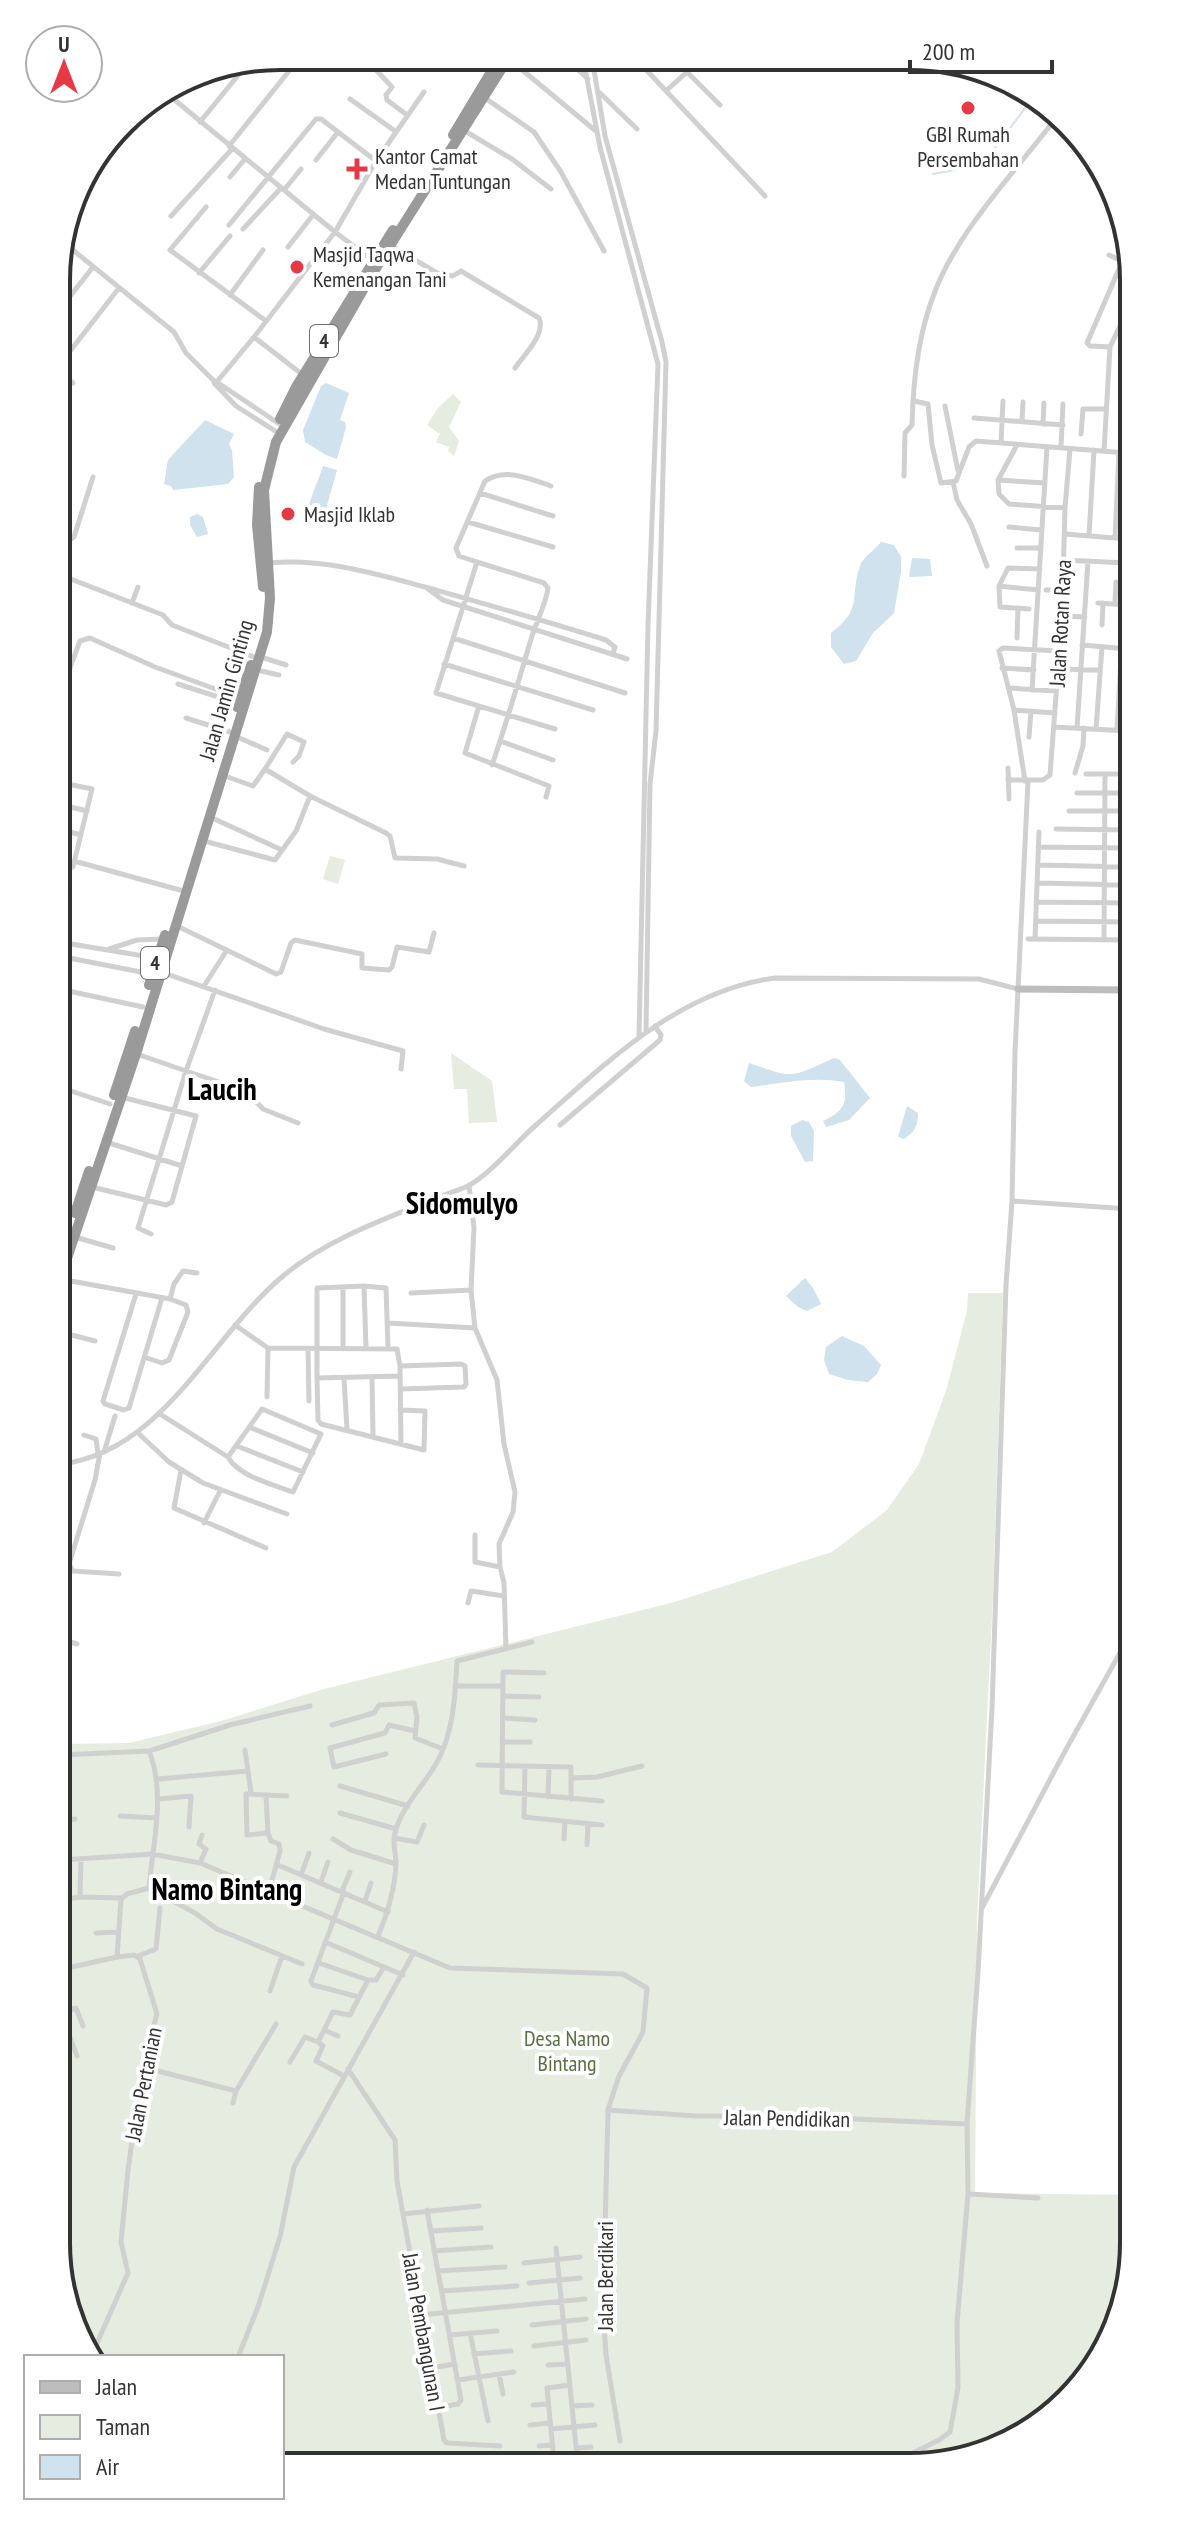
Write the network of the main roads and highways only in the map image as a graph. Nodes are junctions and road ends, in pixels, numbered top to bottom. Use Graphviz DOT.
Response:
graph roads {
  1 [pos="493,70"];
  2 [pos="501,70"];
  3 [pos="376,262"];
  4 [pos="279,429"];
  5 [pos="256,657"];
  6 [pos="241,702"];
  7 [pos="232,734"];
  8 [pos="156,973"];
  9 [pos="114,1099"];
  10 [pos="70,1230"];
  11 [pos="70,1248"];
  1 -- 3 [label="highway, Jalan Jamin Ginting / 4"];
  2 -- 3 [label="highway, Jalan Jamin Ginting / 4"];
  3 -- 4 [label="highway, Jalan Jamin Ginting / 4"];
  3 -- 4 [label="highway, Jalan Jamin Ginting / 4"];
  4 -- 5 [label="highway, Jalan Jamin Ginting / 4"];
  4 -- 5 [label="highway, Jalan Jamin Ginting / 4"];
  5 -- 6 [label="highway, Jalan Jamin Ginting / 4"];
  5 -- 6 [label="highway, Jalan Jamin Ginting / 4"];
  6 -- 7 [label="highway, Jalan Jamin Ginting / 4"];
  7 -- 8 [label="highway, Jalan Jamin Ginting / 4"];
  7 -- 8 [label="highway, Jalan Jamin Ginting / 4"];
  8 -- 9 [label="highway, Jalan Jamin Ginting / 4"];
  8 -- 9 [label="highway, Jalan Jamin Ginting / 4"];
  9 -- 10 [label="highway, Jalan Jamin Ginting / 4"];
  9 -- 11 [label="highway, Jalan Jamin Ginting / 4"];
}
